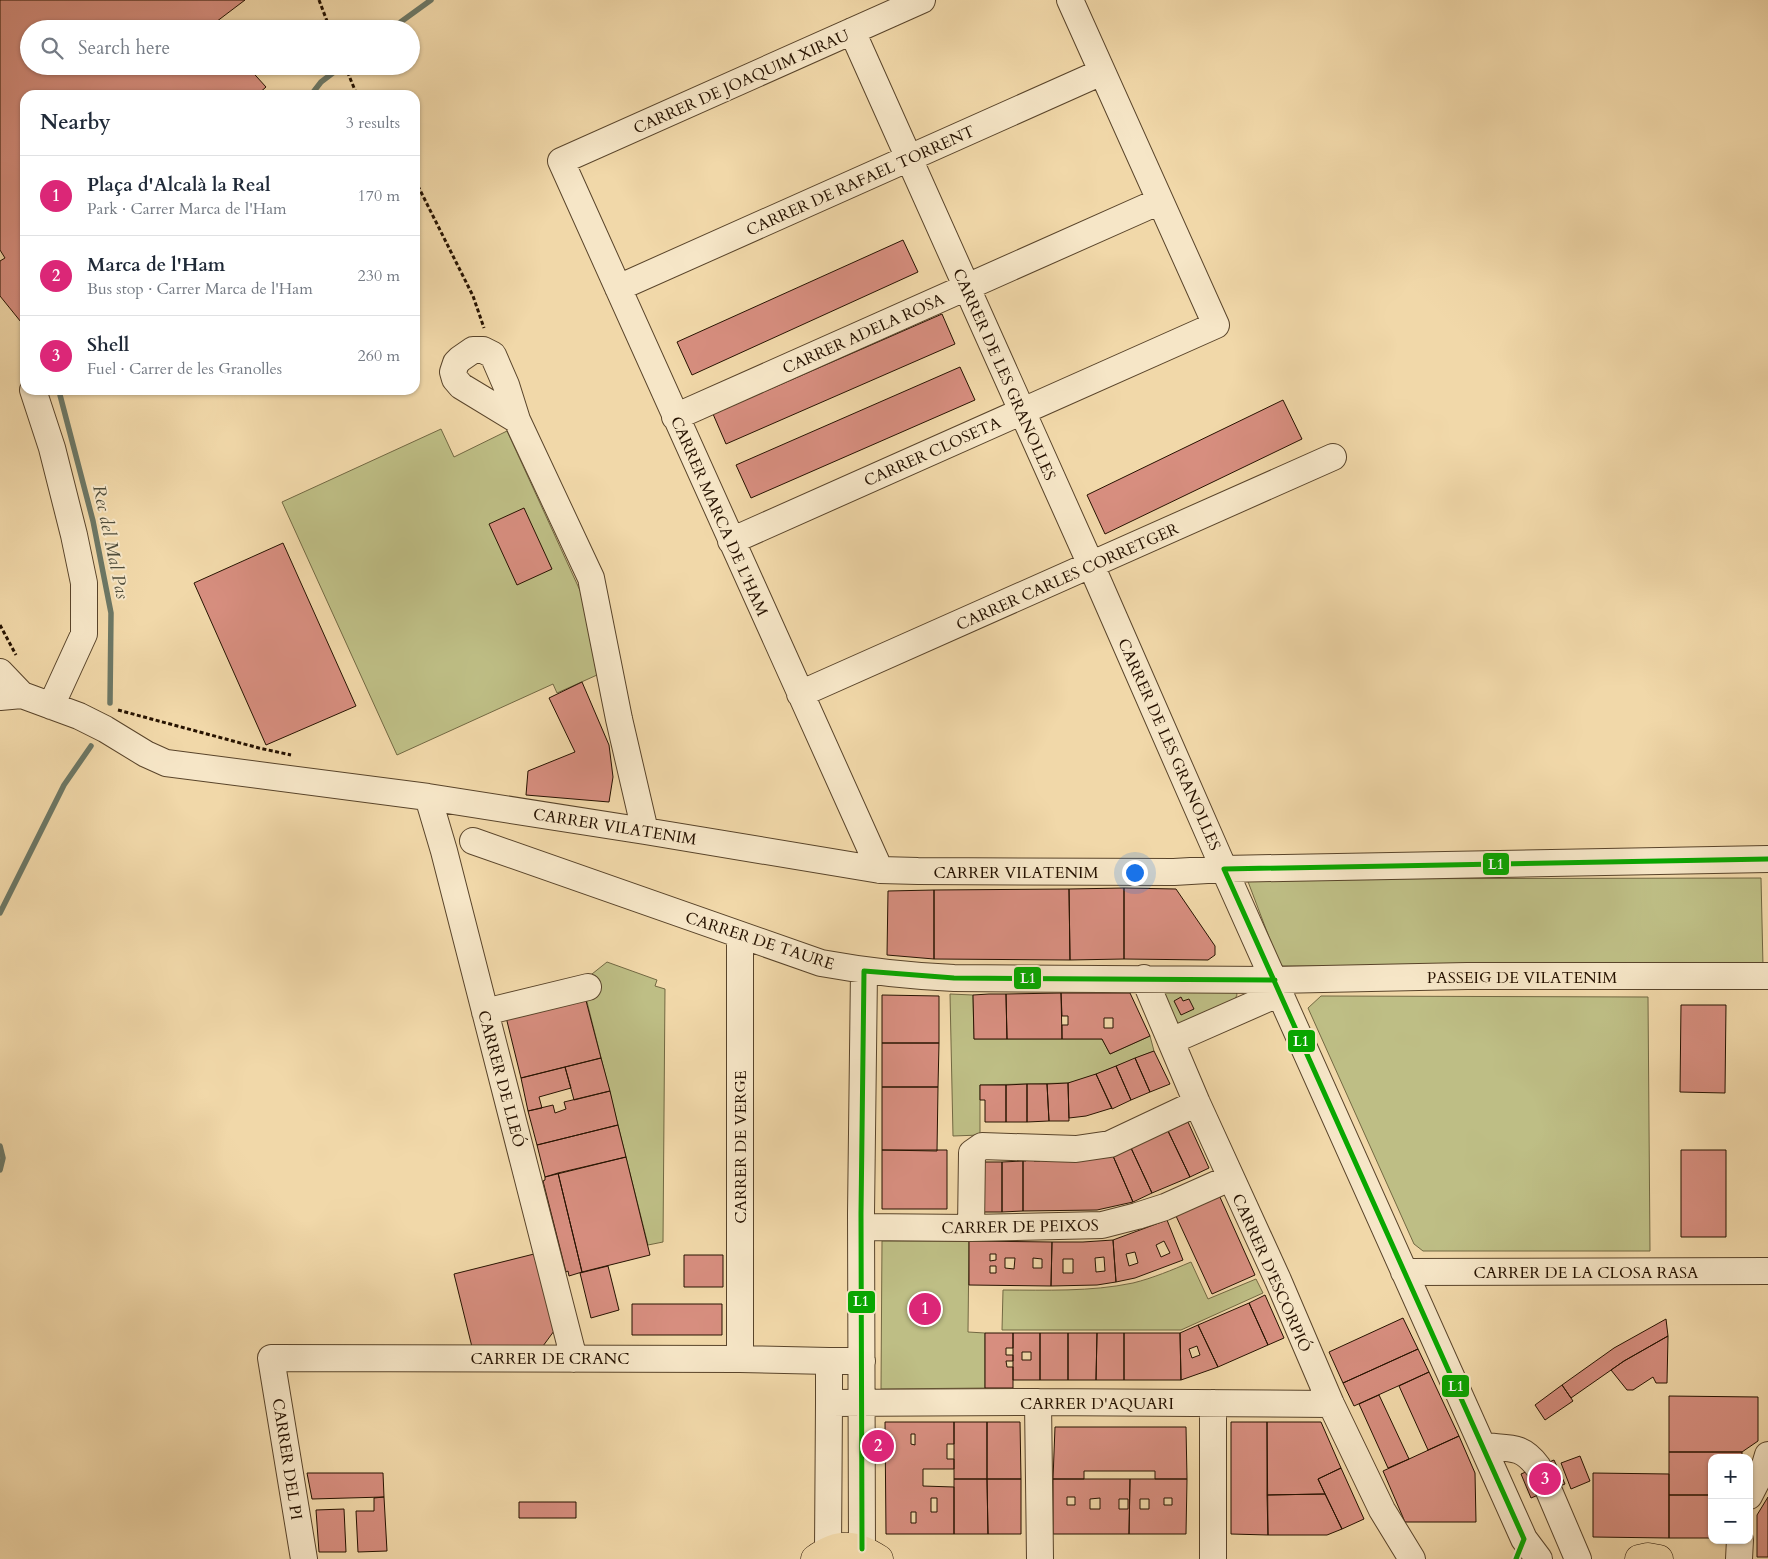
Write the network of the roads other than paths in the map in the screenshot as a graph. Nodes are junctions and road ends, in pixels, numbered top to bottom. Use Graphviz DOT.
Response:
graph roads {
  1 [pos="922,0"];
  2 [pos="1070,0"];
  3 [pos="852,31"];
  4 [pos="1102,72"];
  5 [pos="908,158"];
  6 [pos="561,161"];
  7 [pos="1160,201"];
  8 [pos="966,287"];
  9 [pos="618,288"];
  10 [pos="35,395"];
  11 [pos="1022,411"];
  12 [pos="675,417"];
  13 [pos="517,420"];
  14 [pos="1333,457"];
  15 [pos="731,541"];
  16 [pos="1091,565"];
  17 [pos="10,668"];
  18 [pos="800,694"];
  19 [pos="11,696"];
  20 [pos="52,706"];
  21 [pos="428,797"];
  22 [pos="475,805"];
  23 [pos="645,831"];
  24 [pos="473,841"];
  25 [pos="444,851"];
  26 [pos="1768,860"];
  27 [pos="1224,869"];
  28 [pos="880,870"];
  29 [pos="740,935"];
  30 [pos="864,971"];
  31 [pos="1768,976"];
  32 [pos="1144,978"];
  33 [pos="1278,986"];
  34 [pos="588,987"];
  35 [pos="484,1012"];
  36 [pos="1171,1041"];
  37 [pos="1197,1103"];
  38 [pos="1230,1178"];
  39 [pos="862,1227"];
  40 [pos="971,1228"];
  41 [pos="1768,1271"];
  42 [pos="1404,1272"];
  43 [pos="271,1358"];
  44 [pos="574,1358"];
  45 [pos="740,1358"];
  46 [pos="829,1361"];
  47 [pos="862,1361"];
  48 [pos="1038,1402"];
  49 [pos="862,1403"];
  50 [pos="1213,1403"];
  51 [pos="829,1404"];
  52 [pos="1331,1404"];
  53 [pos="1483,1446"];
  54 [pos="1768,1454"];
  55 [pos="1538,1467"];
  56 [pos="1753,1488"];
  57 [pos="1549,1491"];
  58 [pos="1740,1544"];
  59 [pos="1526,1552"];
  60 [pos="870,1554"];
  61 [pos="822,1555"];
  62 [pos="304,1559"];
  63 [pos="1040,1559"];
  64 [pos="1213,1559"];
  65 [pos="1412,1559"];
  66 [pos="1578,1559"];
  67 [pos="1639,1559"];
  68 [pos="1659,1559"];
  69 [pos="1739,1559"];
  1 -- 3 [label="street, CARRER DE JOAQUIM XIRAU"];
  2 -- 4 [label="street"];
  3 -- 5 [label="street, CARRER DE LES GRANOLLES"];
  3 -- 6 [label="street, CARRER DE JOAQUIM XIRAU"];
  4 -- 5 [label="street, CARRER DE RAFAEL TORRENT"];
  4 -- 7 [label="street"];
  5 -- 8 [label="street, CARRER DE LES GRANOLLES"];
  5 -- 9 [label="street, CARRER DE RAFAEL TORRENT"];
  6 -- 9 [label="street, CARRER MARCA DE L'HAM"];
  7 -- 8 [label="street, CARRER ADELA ROSA"];
  7 -- 11 [label="street, CARRER CLOSETA"];
  8 -- 11 [label="street, CARRER DE LES GRANOLLES"];
  8 -- 12 [label="street, CARRER ADELA ROSA"];
  9 -- 12 [label="street, CARRER MARCA DE L'HAM"];
  10 -- 20 [label="street"];
  11 -- 15 [label="street, CARRER CLOSETA"];
  11 -- 16 [label="street, CARRER DE LES GRANOLLES"];
  12 -- 15 [label="street, CARRER MARCA DE L'HAM"];
  13 -- 13 [label="street"];
  13 -- 23 [label="street"];
  14 -- 16 [label="street, CARRER CARLES CORRETGER"];
  15 -- 18 [label="street, CARRER MARCA DE L'HAM"];
  16 -- 18 [label="street, CARRER CARLES CORRETGER"];
  16 -- 27 [label="street, CARRER DE LES GRANOLLES"];
  17 -- 19 [label="street, CARRER VILATENIM"];
  18 -- 28 [label="street, CARRER MARCA DE L'HAM"];
  19 -- 20 [label="street, CARRER VILATENIM"];
  20 -- 21 [label="street, CARRER VILATENIM"];
  21 -- 22 [label="street, CARRER VILATENIM"];
  21 -- 25 [label="street, CARRER DE LLEÓ"];
  22 -- 23 [label="street, CARRER VILATENIM"];
  22 -- 24 [label="street"];
  23 -- 28 [label="street, CARRER VILATENIM"];
  24 -- 25 [label="street"];
  24 -- 29 [label="street, CARRER DE TAURE"];
  25 -- 35 [label="street, CARRER DE LLEÓ"];
  26 -- 27 [label="street"];
  27 -- 28 [label="street, CARRER VILATENIM"];
  27 -- 33 [label="street, CARRER DE LES GRANOLLES"];
  29 -- 30 [label="street, CARRER DE TAURE"];
  29 -- 45 [label="street, CARRER DE VERGE"];
  30 -- 32 [label="street, CARRER DE TAURE"];
  30 -- 39 [label="street"];
  31 -- 33 [label="street, PASSEIG DE VILATENIM"];
  32 -- 33 [label="street, CARRER DE TAURE"];
  32 -- 36 [label="street, CARRER D'ESCORPIÓ"];
  33 -- 36 [label="street"];
  33 -- 42 [label="street, CARRER DE LES GRANOLLES"];
  34 -- 35 [label="street"];
  35 -- 44 [label="street, CARRER DE LLEÓ"];
  36 -- 37 [label="street, CARRER D'ESCORPIÓ"];
  37 -- 38 [label="street, CARRER D'ESCORPIÓ"];
  37 -- 40 [label="street"];
  38 -- 40 [label="street, CARRER DE PEIXOS"];
  38 -- 52 [label="street, CARRER D'ESCORPIÓ"];
  39 -- 40 [label="street, CARRER DE PEIXOS"];
  39 -- 47 [label="street"];
  41 -- 42 [label="street, CARRER DE LA CLOSA RASA"];
  42 -- 53 [label="street, CARRER DE LES GRANOLLES"];
  43 -- 44 [label="street, CARRER DE CRANC"];
  43 -- 62 [label="street, CARRER DEL PI"];
  44 -- 45 [label="street, CARRER DE CRANC"];
  45 -- 46 [label="street, CARRER DE CRANC"];
  46 -- 47 [label="street"];
  46 -- 51 [label="street"];
  47 -- 49 [label="street"];
  48 -- 49 [label="street, CARRER D'AQUARI"];
  48 -- 50 [label="street, CARRER D'AQUARI"];
  48 -- 63 [label="street"];
  49 -- 51 [label="street"];
  49 -- 60 [label="street"];
  50 -- 52 [label="street, CARRER D'AQUARI"];
  50 -- 64 [label="street"];
  51 -- 61 [label="street"];
  52 -- 65 [label="street, CARRER D'ESCORPIÓ"];
  53 -- 55 [label="street"];
  53 -- 59 [label="street, CARRER DE LES GRANOLLES"];
  54 -- 56 [label="street"];
  57 -- 66 [label="street"];
  58 -- 69 [label="street"];
  60 -- 61 [label="main road"];
  67 -- 68 [label="main road"];
}
